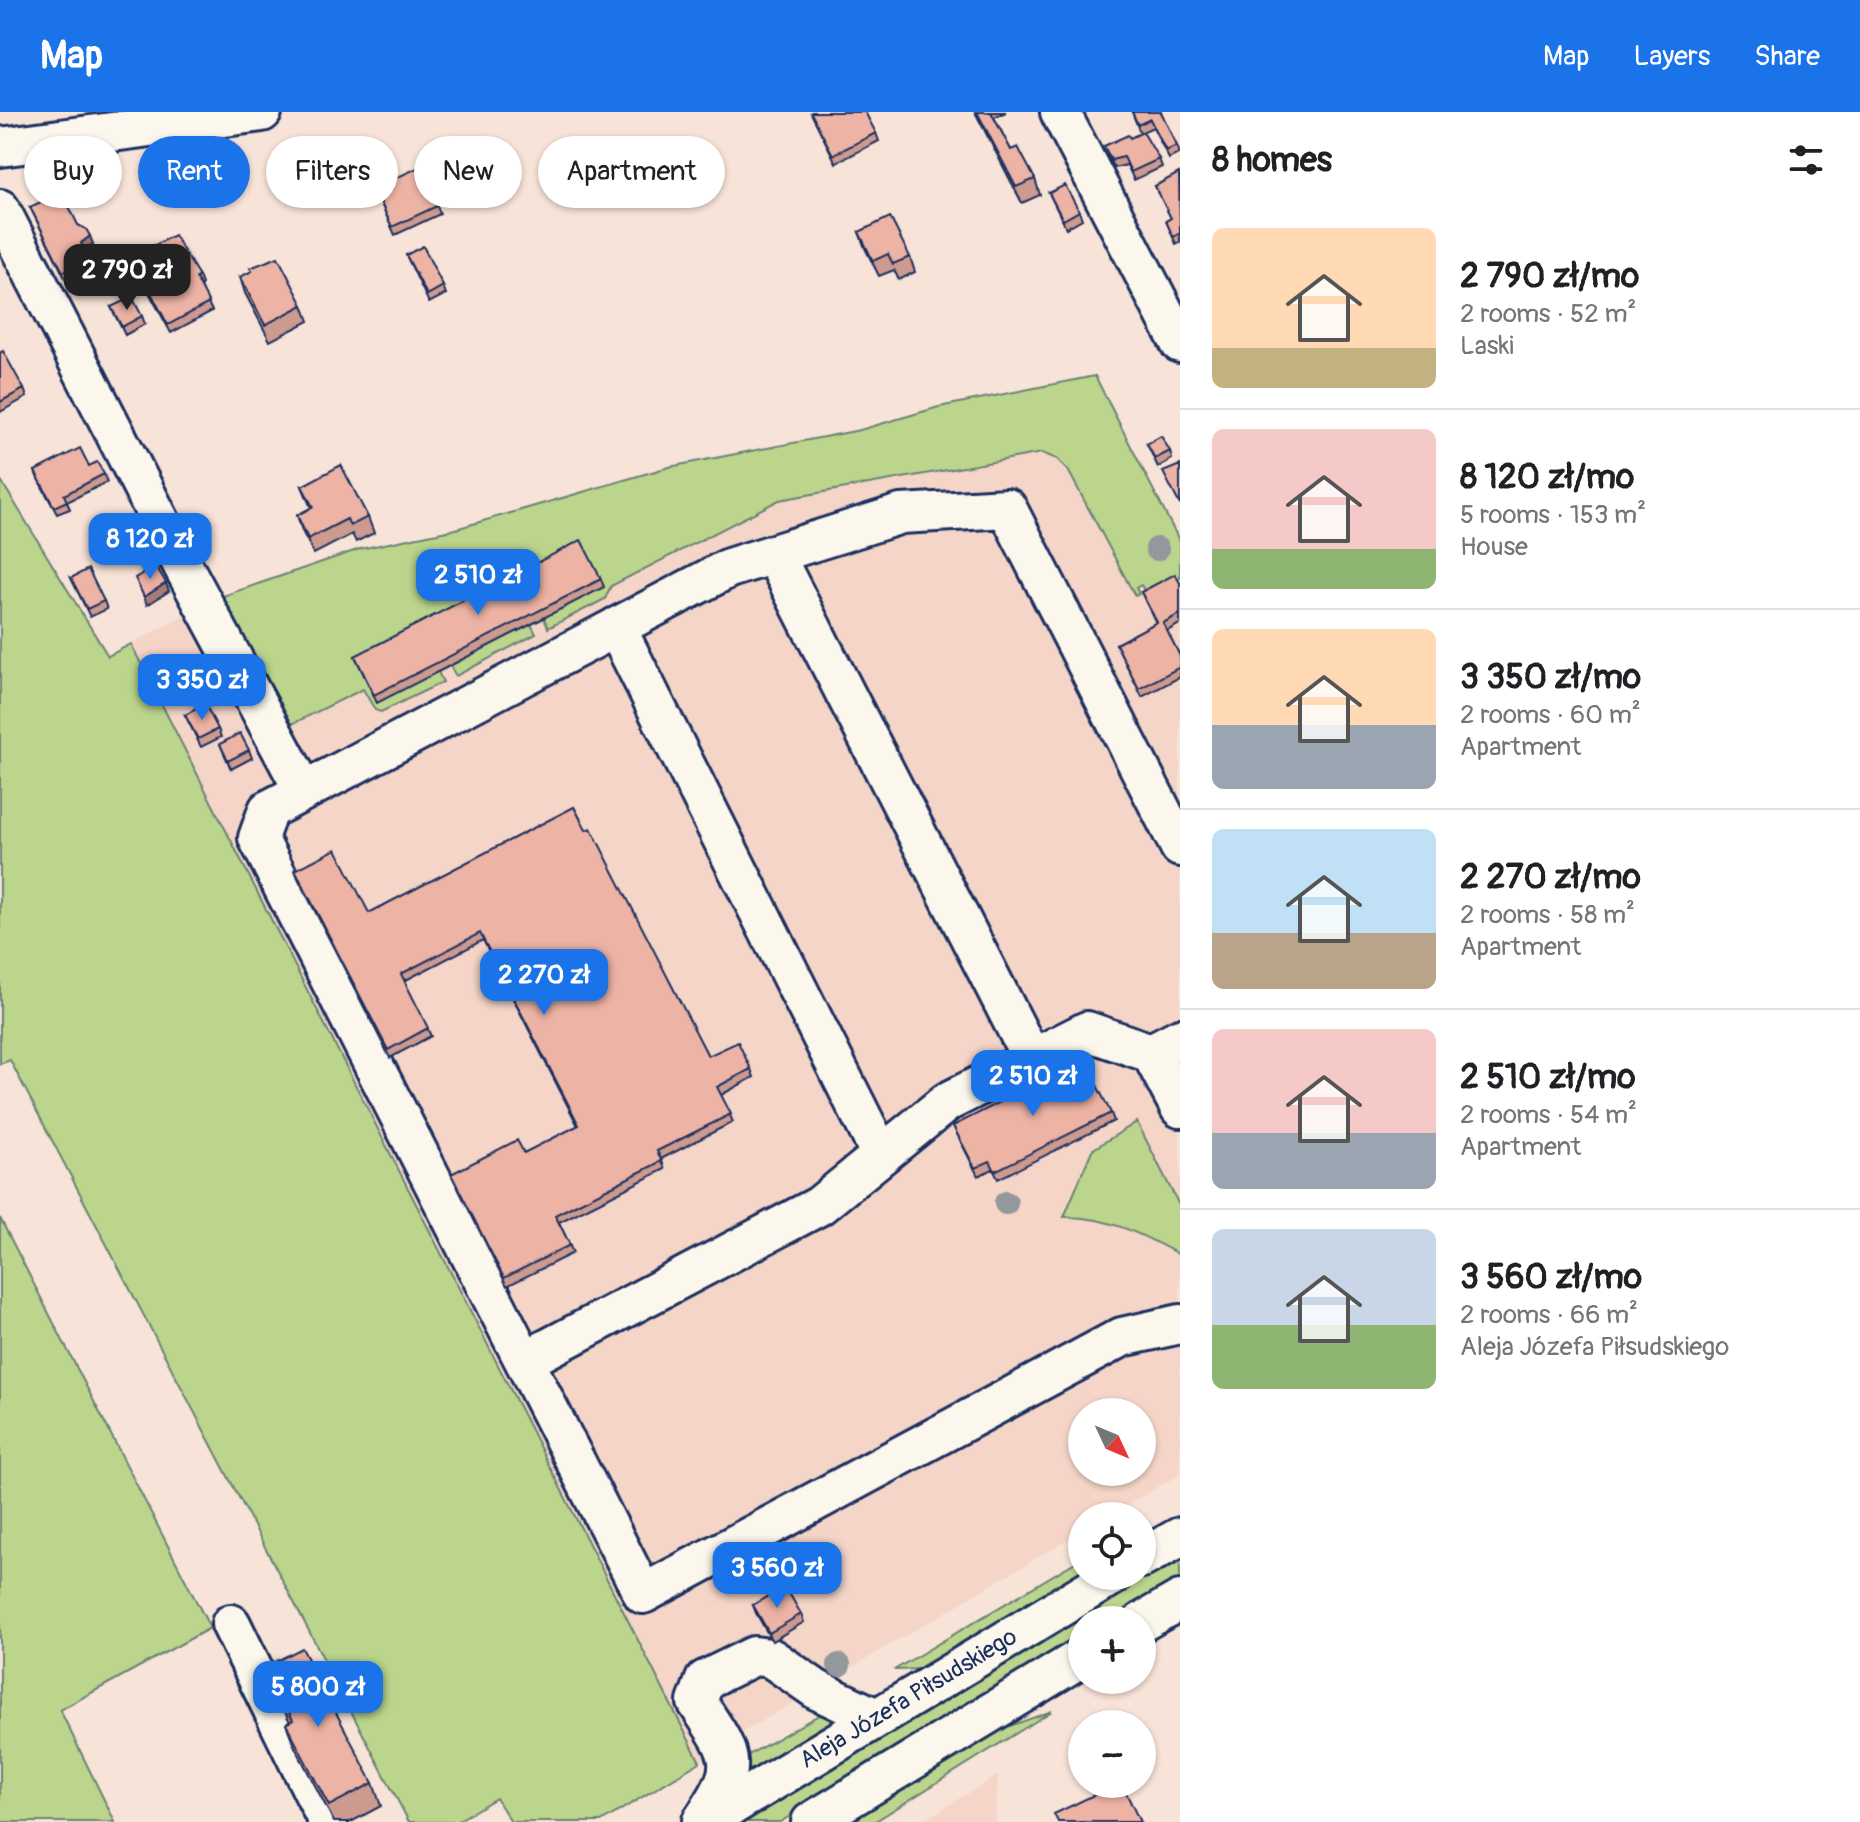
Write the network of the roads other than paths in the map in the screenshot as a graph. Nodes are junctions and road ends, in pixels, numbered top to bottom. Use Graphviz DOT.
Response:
graph roads {
  1 [pos="262,112"];
  2 [pos="1060,112"];
  3 [pos="0,147"];
  4 [pos="0,209"];
  5 [pos="1180,343"];
  6 [pos="774,554"];
  7 [pos="616,627"];
  8 [pos="304,791"];
  9 [pos="1180,847"];
  10 [pos="1165,1045"];
  11 [pos="1032,1059"];
  12 [pos="1180,1108"];
  13 [pos="881,1155"];
  14 [pos="1180,1324"];
  15 [pos="526,1360"];
  16 [pos="1180,1537"];
  17 [pos="1156,1550"];
  18 [pos="1088,1590"];
  19 [pos="1180,1600"];
  20 [pos="1156,1614"];
  21 [pos="231,1624"];
  22 [pos="1068,1666"];
  23 [pos="874,1717"];
  24 [pos="328,1822"];
  25 [pos="703,1822"];
  26 [pos="811,1822"];
  1 -- 3 [label="street"];
  2 -- 5 [label="street"];
  4 -- 8 [label="street"];
  6 -- 7 [label="street"];
  6 -- 9 [label="street"];
  6 -- 11 [label="street"];
  7 -- 8 [label="street"];
  7 -- 13 [label="street"];
  8 -- 15 [label="street"];
  10 -- 11 [label="street"];
  10 -- 12 [label="street"];
  11 -- 13 [label="street"];
  13 -- 15 [label="street"];
  14 -- 15 [label="street"];
  16 -- 17 [label="street"];
  18 -- 23 [label="street, Aleja Józefa Piłsudskiego"];
  19 -- 20 [label="street"];
  21 -- 24 [label="street"];
  22 -- 26 [label="street"];
  23 -- 25 [label="street, Aleja Józefa Piłsudskiego"];
  23 -- 25 [label="street"];
}
